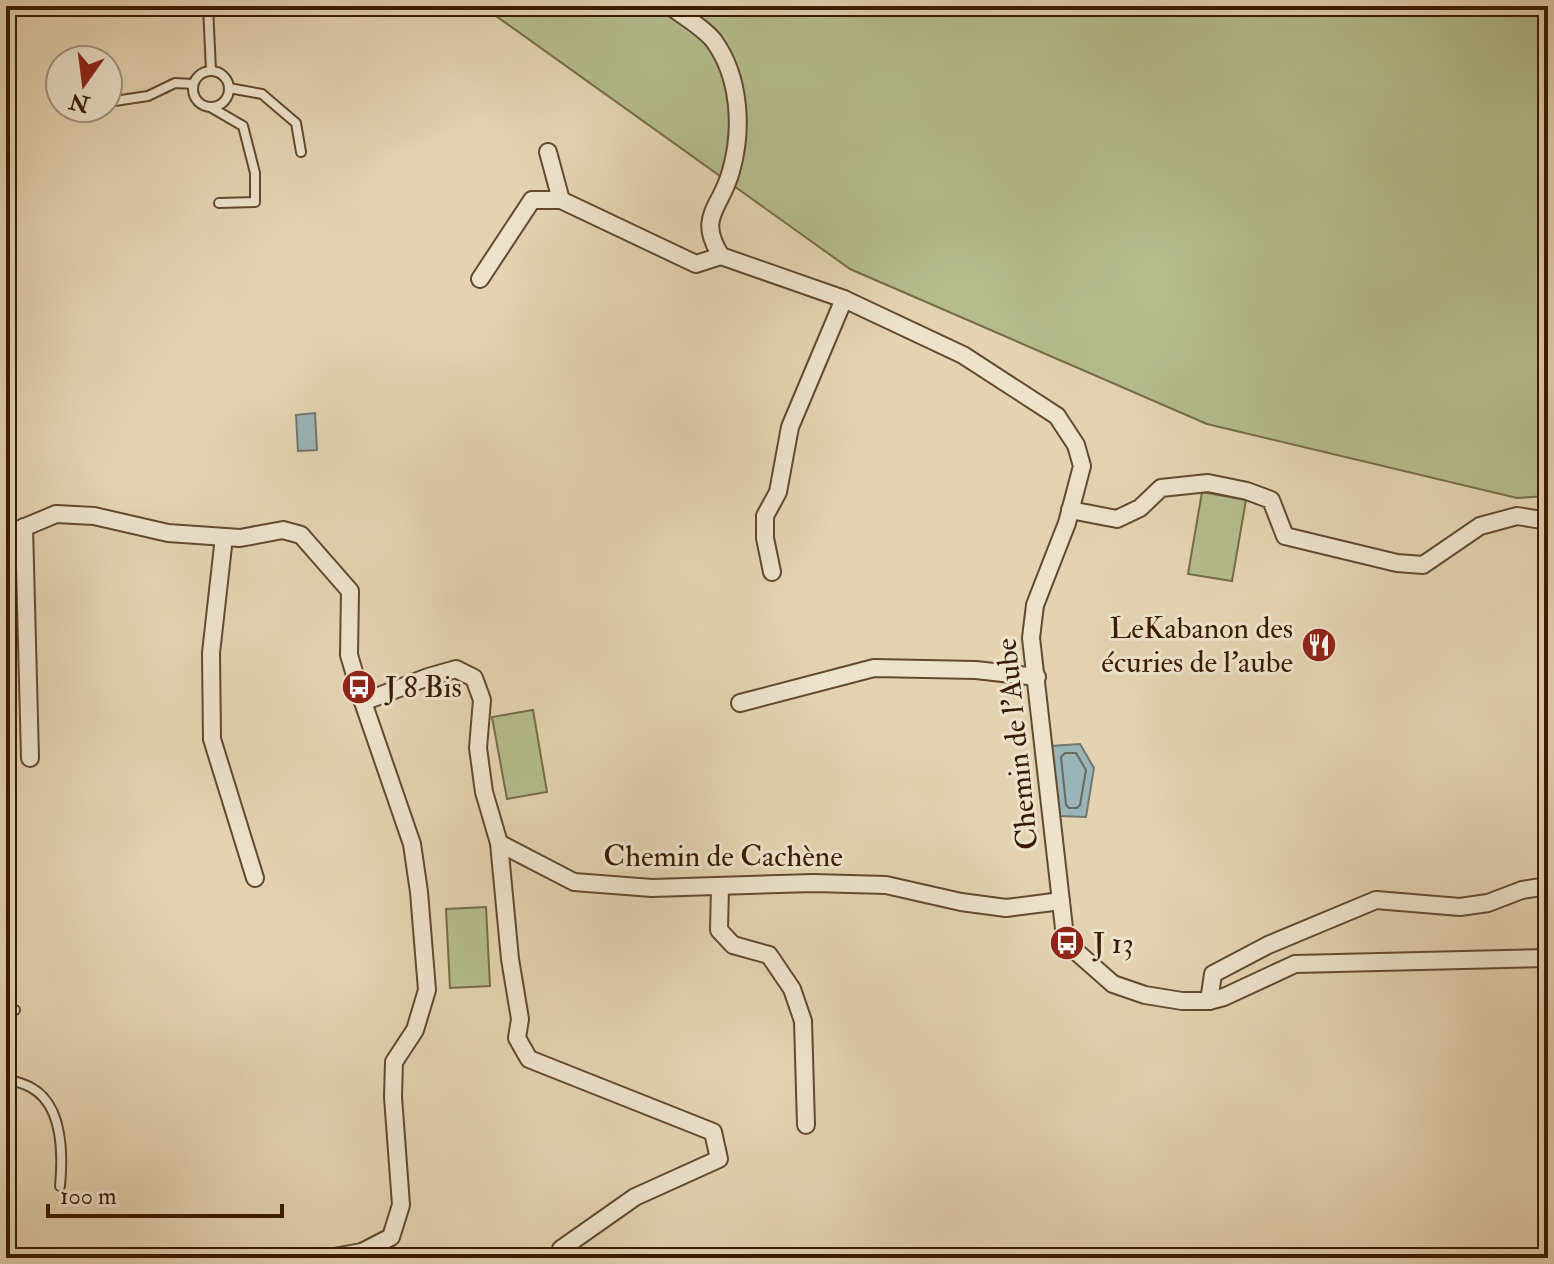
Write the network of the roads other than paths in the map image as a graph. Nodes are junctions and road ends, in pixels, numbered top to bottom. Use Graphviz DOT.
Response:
graph roads {
  1 [pos="208,6"];
  2 [pos="670,6"];
  3 [pos="211,71"];
  4 [pos="193,84"];
  5 [pos="229,88"];
  6 [pos="124,100"];
  7 [pos="212,108"];
  8 [pos="301,152"];
  9 [pos="548,152"];
  10 [pos="561,200"];
  11 [pos="219,203"];
  12 [pos="721,256"];
  13 [pos="480,279"];
  14 [pos="844,299"];
  15 [pos="1070,510"];
  16 [pos="1548,521"];
  17 [pos="24,527"];
  18 [pos="6,535"];
  19 [pos="224,537"];
  20 [pos="772,572"];
  21 [pos="1037,677"];
  22 [pos="363,702"];
  23 [pos="740,703"];
  24 [pos="30,758"];
  25 [pos="499,843"];
  26 [pos="255,878"];
  27 [pos="720,886"];
  28 [pos="1548,886"];
  29 [pos="1061,901"];
  30 [pos="1548,958"];
  31 [pos="1209,1001"];
  32 [pos="6,1079"];
  33 [pos="806,1125"];
  34 [pos="60,1186"];
  35 [pos="561,1255"];
  36 [pos="328,1258"];
  1 -- 3 [label="lane"];
  2 -- 12 [label="street"];
  3 -- 4 [label="lane"];
  3 -- 5 [label="lane"];
  4 -- 6 [label="lane"];
  4 -- 7 [label="lane"];
  5 -- 7 [label="lane"];
  5 -- 8 [label="lane"];
  7 -- 11 [label="lane"];
  9 -- 10 [label="street"];
  10 -- 12 [label="street"];
  10 -- 13 [label="street"];
  12 -- 14 [label="street, Chemin de l'Aube"];
  14 -- 15 [label="street, Chemin de l'Aube"];
  14 -- 20 [label="street"];
  15 -- 16 [label="street"];
  15 -- 21 [label="street, Chemin de l'Aube"];
  17 -- 18 [label="street"];
  17 -- 19 [label="street"];
  17 -- 24 [label="street"];
  19 -- 22 [label="street"];
  19 -- 26 [label="street"];
  21 -- 23 [label="street"];
  21 -- 29 [label="street, Chemin de l'Aube"];
  22 -- 25 [label="street"];
  22 -- 36 [label="street"];
  25 -- 27 [label="street, Chemin de Cachène"];
  25 -- 35 [label="street"];
  27 -- 29 [label="street, Chemin de Cachène"];
  27 -- 33 [label="street"];
  28 -- 31 [label="street"];
  29 -- 31 [label="street, Chemin de l'Aube"];
  30 -- 31 [label="street, Chemin de l'Aube"];
  32 -- 34 [label="lane"];
}
